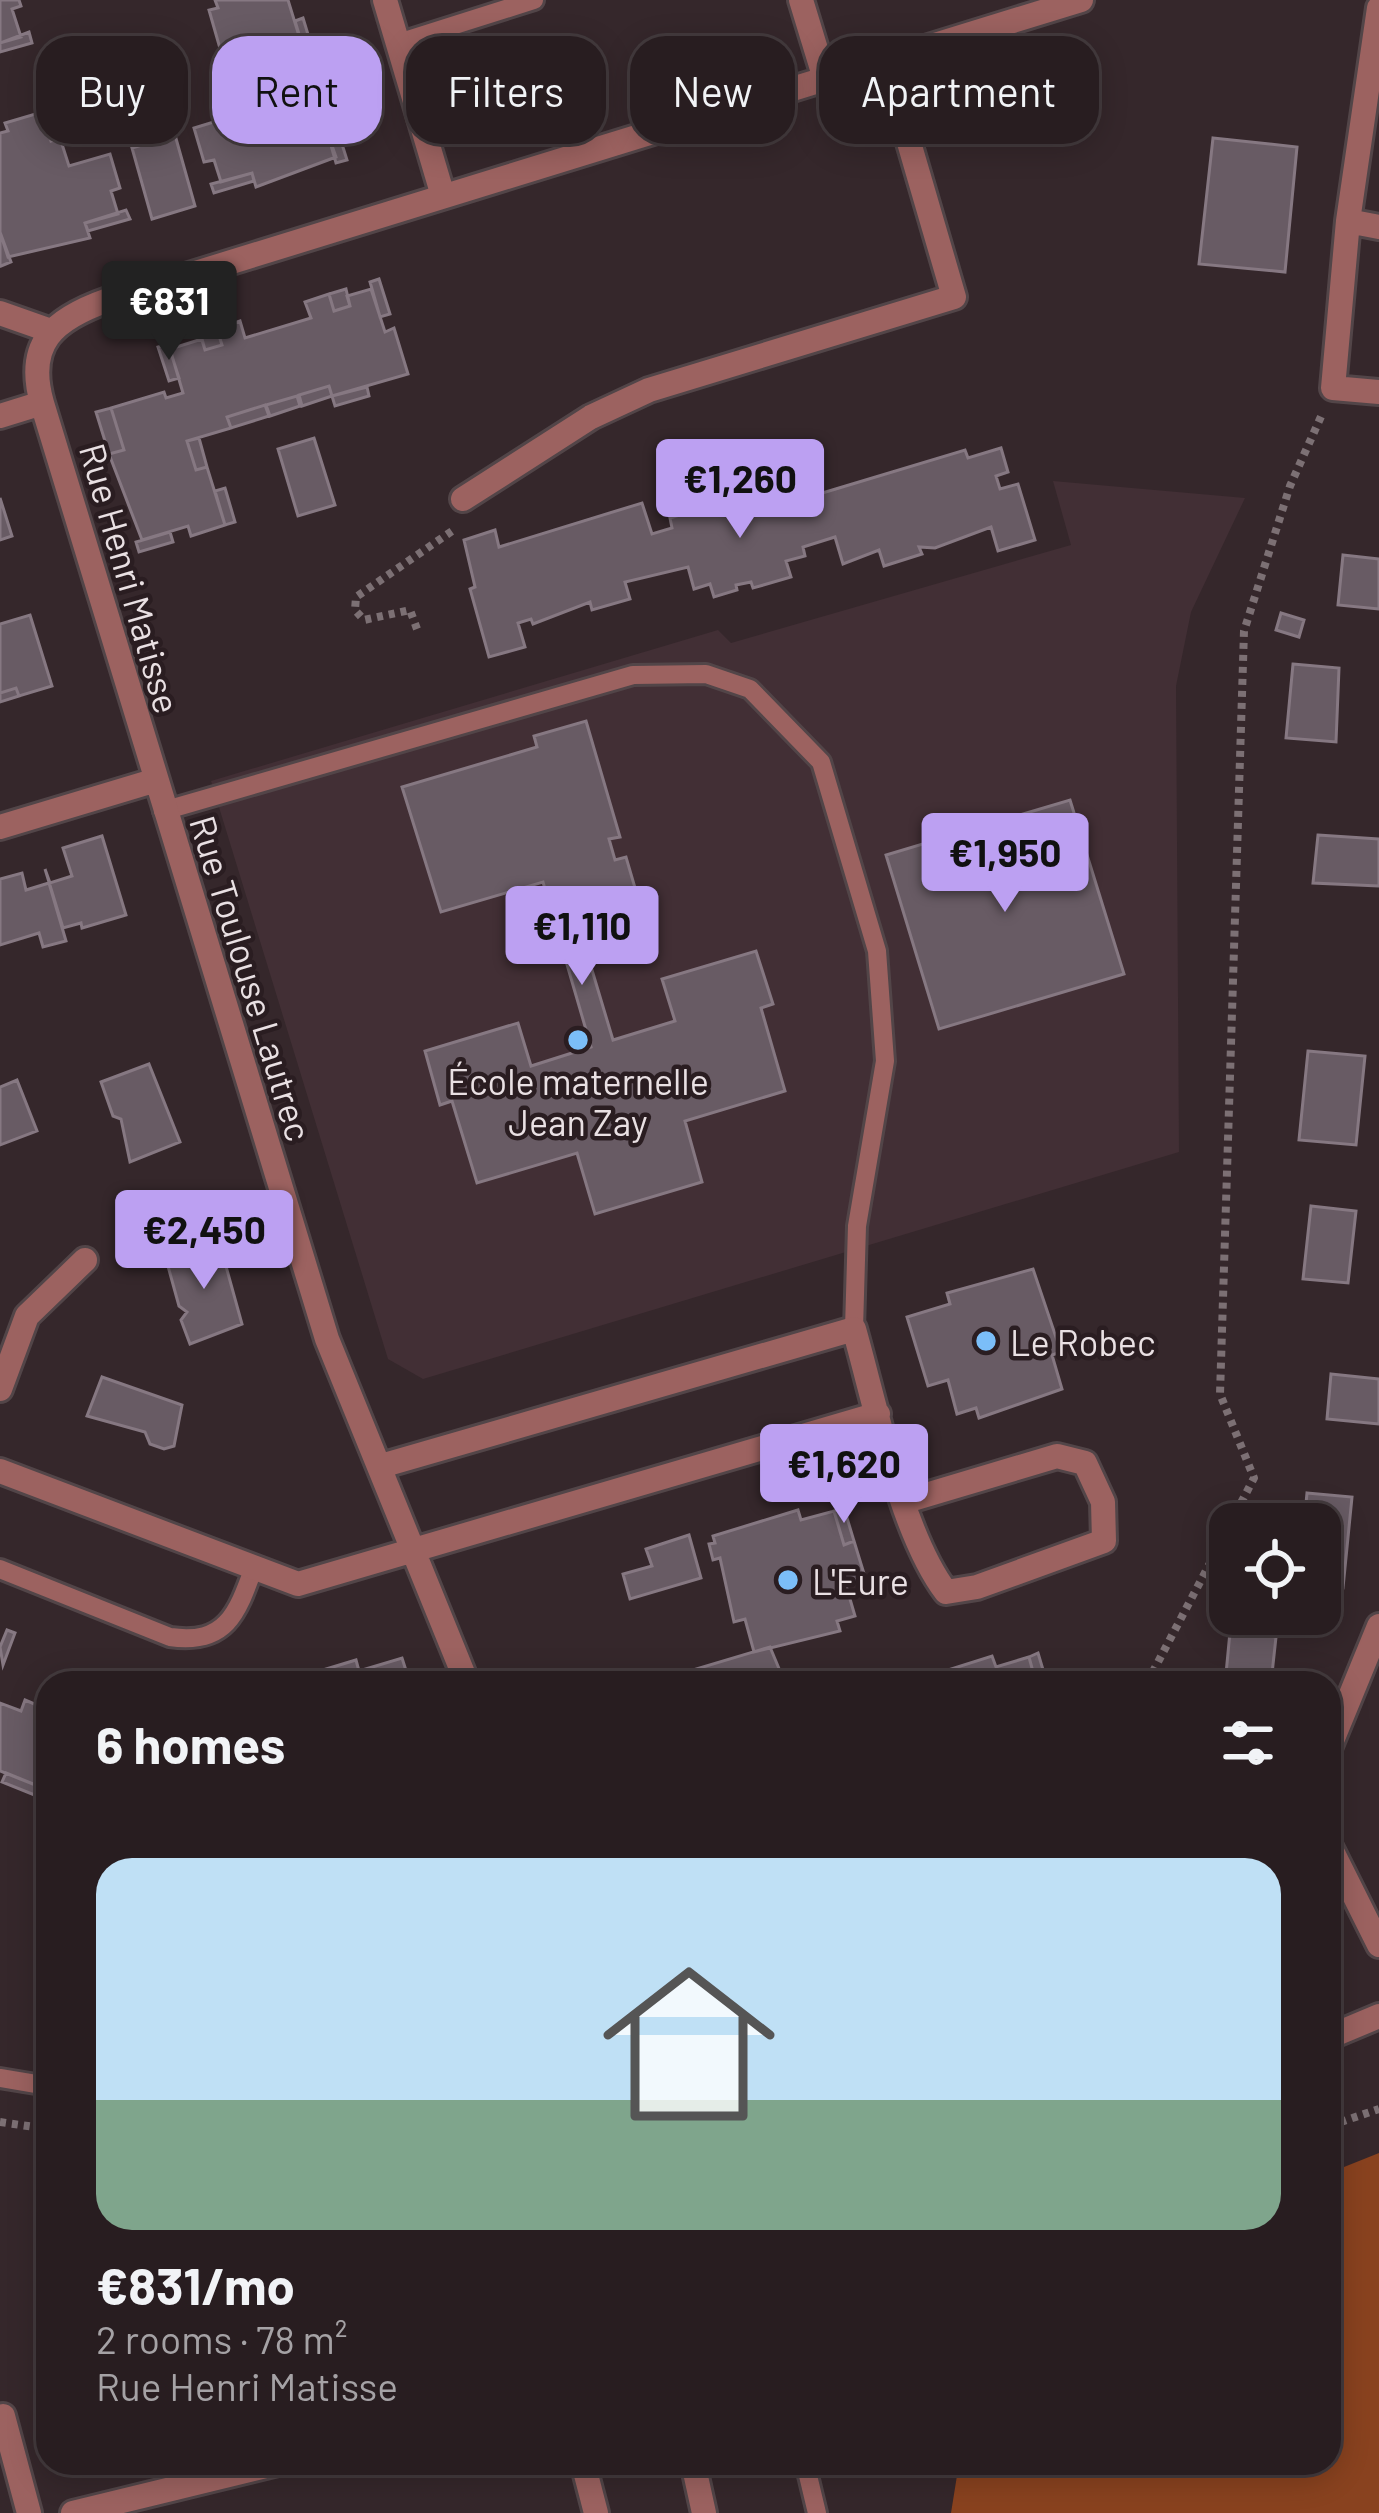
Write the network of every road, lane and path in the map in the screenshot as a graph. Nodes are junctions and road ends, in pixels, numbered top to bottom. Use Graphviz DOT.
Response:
graph roads {
  1 [pos="386,0"];
  2 [pos="534,0"];
  3 [pos="801,0"];
  4 [pos="1081,0"];
  5 [pos="1379,8"];
  6 [pos="964,36"];
  7 [pos="398,43"];
  8 [pos="819,59"];
  9 [pos="819,81"];
  10 [pos="910,144"];
  11 [pos="443,196"];
  12 [pos="1348,221"];
  13 [pos="1379,226"];
  14 [pos="0,313"];
  15 [pos="50,331"];
  16 [pos="1333,388"];
  17 [pos="1379,392"];
  18 [pos="42,403"];
  19 [pos="0,416"];
  20 [pos="463,499"];
  21 [pos="417,629"];
  22 [pos="153,781"];
  23 [pos="163,811"];
  24 [pos="0,827"];
  25 [pos="85,1261"];
  26 [pos="854,1329"];
  27 [pos="0,1389"];
  28 [pos="878,1414"];
  29 [pos="381,1466"];
  30 [pos="0,1471"];
  31 [pos="906,1502"];
  32 [pos="1241,1503"];
  33 [pos="415,1548"];
  34 [pos="1209,1564"];
  35 [pos="254,1567"];
  36 [pos="0,1569"];
  37 [pos="1379,1625"];
  38 [pos="462,1671"];
  39 [pos="1153,1671"];
  40 [pos="1341,1718"];
  41 [pos="1341,1869"];
  42 [pos="1379,1945"];
  43 [pos="1379,2016"];
  44 [pos="1341,2032"];
  45 [pos="0,2078"];
  46 [pos="36,2084"];
  47 [pos="1379,2109"];
  48 [pos="0,2122"];
  49 [pos="1341,2122"];
  50 [pos="36,2127"];
  51 [pos="1,2411"];
  52 [pos="229,2475"];
  53 [pos="586,2475"];
  54 [pos="696,2475"];
  55 [pos="808,2475"];
  56 [pos="29,2513"];
  57 [pos="73,2513"];
  58 [pos="596,2513"];
  59 [pos="704,2513"];
  60 [pos="817,2513"];
  1 -- 7 [label="street"];
  2 -- 7 [label="lane"];
  3 -- 8 [label="street"];
  4 -- 6 [label="street"];
  5 -- 12 [label="street"];
  7 -- 11 [label="street"];
  9 -- 11 [label="street"];
  10 -- 20 [label="street"];
  11 -- 15 [label="street"];
  12 -- 13 [label="street"];
  12 -- 16 [label="street"];
  14 -- 15 [label="street"];
  15 -- 18 [label="street, Rue Henri Matisse"];
  16 -- 17 [label="street"];
  16 -- 32 [label="path"];
  18 -- 19 [label="street"];
  18 -- 22 [label="street, Rue Henri Matisse"];
  20 -- 21 [label="path"];
  22 -- 23 [label="street, Rue Toulouse Lautrec"];
  22 -- 24 [label="street"];
  23 -- 26 [label="lane"];
  23 -- 29 [label="street, Rue Toulouse Lautrec"];
  25 -- 27 [label="street"];
  26 -- 28 [label="street"];
  26 -- 29 [label="street"];
  28 -- 31 [label="street"];
  28 -- 33 [label="street"];
  29 -- 33 [label="street, Rue Toulouse Lautrec"];
  30 -- 35 [label="street"];
  31 -- 31 [label="street"];
  33 -- 35 [label="street"];
  33 -- 38 [label="street, Rue Toulouse Lautrec"];
  34 -- 39 [label="path"];
  35 -- 36 [label="lane"];
  37 -- 40 [label="street"];
  41 -- 42 [label="street"];
  43 -- 44 [label="street"];
  45 -- 46 [label="lane"];
  47 -- 49 [label="path"];
  48 -- 50 [label="path"];
  51 -- 56 [label="street"];
  52 -- 57 [label="street"];
  53 -- 58 [label="street"];
  54 -- 59 [label="street"];
  55 -- 60 [label="lane"];
}
